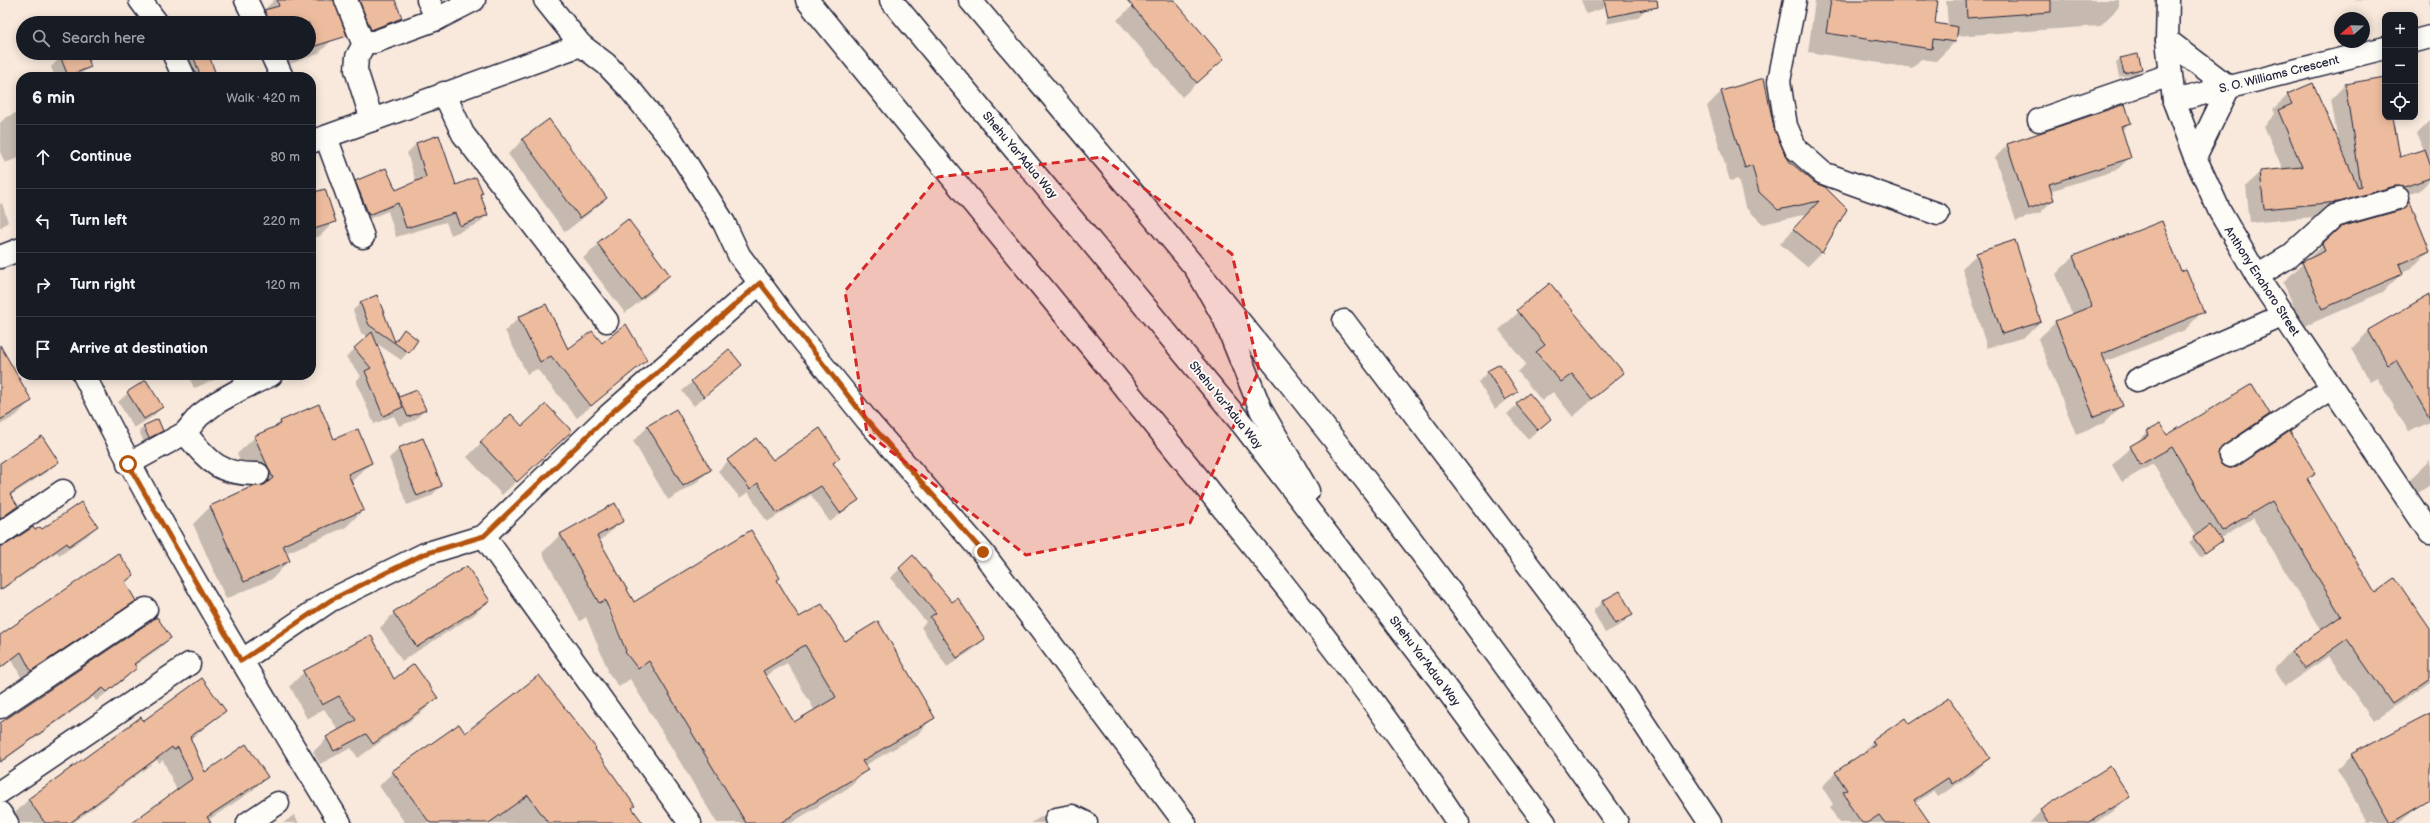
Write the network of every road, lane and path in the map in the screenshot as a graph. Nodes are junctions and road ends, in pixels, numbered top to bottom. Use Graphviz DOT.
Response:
graph roads {
  1 [pos="140,0"];
  2 [pos="246,0"];
  3 [pos="346,0"];
  4 [pos="474,0"];
  5 [pos="544,0"];
  6 [pos="807,0"];
  7 [pos="891,0"];
  8 [pos="970,0"];
  9 [pos="1794,0"];
  10 [pos="2168,0"];
  11 [pos="433,9"];
  12 [pos="152,16"];
  13 [pos="254,16"];
  14 [pos="2430,37"];
  15 [pos="2167,40"];
  16 [pos="2418,40"];
  17 [pos="365,42"];
  18 [pos="581,45"];
  19 [pos="2382,49"];
  20 [pos="176,60"];
  21 [pos="274,60"];
  22 [pos="182,72"];
  23 [pos="280,72"];
  24 [pos="2170,75"];
  25 [pos="2229,87"];
  26 [pos="444,93"];
  27 [pos="2174,100"];
  28 [pos="372,120"];
  29 [pos="2039,120"];
  30 [pos="316,140"];
  31 [pos="316,142"];
  32 [pos="2195,157"];
  33 [pos="2398,198"];
  34 [pos="1938,214"];
  35 [pos="363,236"];
  36 [pos="16,251"];
  37 [pos="0,256"];
  38 [pos="1195,267"];
  39 [pos="2257,276"];
  40 [pos="760,283"];
  41 [pos="2284,315"];
  42 [pos="607,321"];
  43 [pos="1344,321"];
  44 [pos="86,380"];
  45 [pos="259,380"];
  46 [pos="2136,380"];
  47 [pos="2332,388"];
  48 [pos="185,433"];
  49 [pos="2230,456"];
  50 [pos="128,464"];
  51 [pos="258,474"];
  52 [pos="63,491"];
  53 [pos="2430,533"];
  54 [pos="0,534"];
  55 [pos="484,536"];
  56 [pos="1340,551"];
  57 [pos="146,609"];
  58 [pos="241,661"];
  59 [pos="189,664"];
  60 [pos="0,707"];
  61 [pos="0,792"];
  62 [pos="278,803"];
  63 [pos="0,813"];
  64 [pos="1056,819"];
  65 [pos="7,823"];
  66 [pos="248,823"];
  67 [pos="340,823"];
  68 [pos="690,823"];
  69 [pos="1086,823"];
  70 [pos="1185,823"];
  71 [pos="1458,823"];
  72 [pos="1545,823"];
  73 [pos="1617,823"];
  74 [pos="1710,823"];
  1 -- 12 [label="main road"];
  2 -- 13 [label="main road"];
  3 -- 17 [label="main road"];
  4 -- 11 [label="main road"];
  5 -- 18 [label="main road"];
  6 -- 71 [label="main road"];
  7 -- 56 [label="main road, Shehu Yar'Adua Way"];
  8 -- 38 [label="main road"];
  9 -- 34 [label="main road"];
  10 -- 15 [label="main road, Anthony Enahoro Street"];
  11 -- 17 [label="main road"];
  14 -- 16 [label="main road"];
  15 -- 24 [label="main road, Anthony Enahoro Street"];
  15 -- 25 [label="main road"];
  17 -- 28 [label="main road"];
  18 -- 26 [label="main road"];
  18 -- 40 [label="main road"];
  19 -- 25 [label="main road, S. O. Williams Crescent"];
  20 -- 22 [label="main road"];
  21 -- 23 [label="main road"];
  24 -- 27 [label="main road, Anthony Enahoro Street"];
  24 -- 29 [label="main road"];
  25 -- 27 [label="main road, S. O. Williams Crescent"];
  25 -- 32 [label="main road"];
  26 -- 28 [label="main road"];
  26 -- 42 [label="main road"];
  27 -- 32 [label="main road, Anthony Enahoro Street"];
  28 -- 30 [label="main road"];
  31 -- 35 [label="main road"];
  32 -- 39 [label="main road, Anthony Enahoro Street"];
  33 -- 39 [label="main road"];
  36 -- 37 [label="main road"];
  38 -- 56 [label="main road"];
  38 -- 73 [label="main road"];
  39 -- 41 [label="main road, Anthony Enahoro Street"];
  40 -- 55 [label="main road"];
  40 -- 70 [label="main road"];
  41 -- 46 [label="main road"];
  41 -- 47 [label="main road, Anthony Enahoro Street"];
  43 -- 74 [label="main road"];
  44 -- 50 [label="main road"];
  45 -- 48 [label="main road"];
  47 -- 49 [label="main road"];
  47 -- 53 [label="main road, Anthony Enahoro Street"];
  48 -- 50 [label="main road"];
  48 -- 51 [label="main road"];
  50 -- 58 [label="main road"];
  52 -- 54 [label="main road"];
  55 -- 58 [label="main road"];
  55 -- 68 [label="main road"];
  56 -- 72 [label="main road, Shehu Yar'Adua Way"];
  57 -- 60 [label="main road"];
  58 -- 67 [label="main road"];
  59 -- 61 [label="main road"];
  62 -- 66 [label="main road"];
  63 -- 65 [label="main road"];
  64 -- 69 [label="main road"];
}
